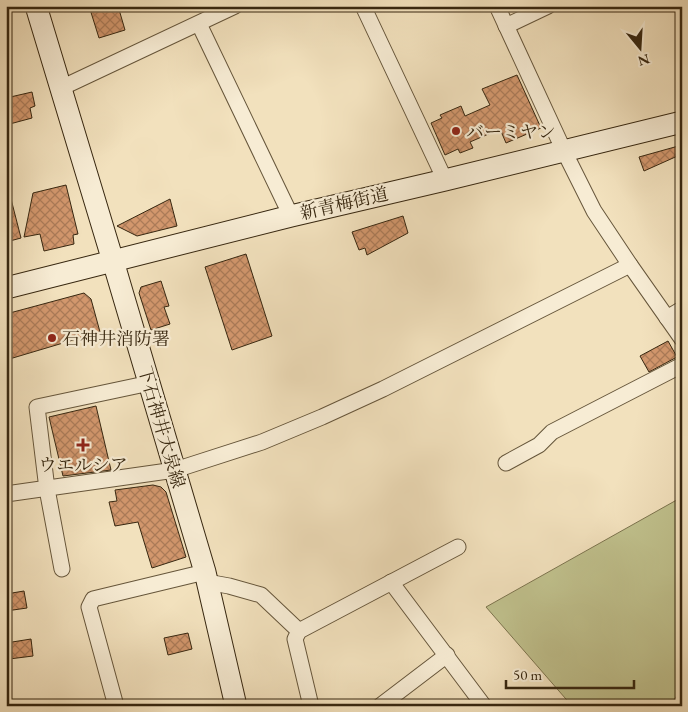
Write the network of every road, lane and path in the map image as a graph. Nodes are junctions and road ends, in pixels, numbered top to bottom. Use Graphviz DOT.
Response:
graph roads {
  1 [pos="36,6"];
  2 [pos="235,6"];
  3 [pos="363,6"];
  4 [pos="497,6"];
  5 [pos="548,6"];
  6 [pos="199,24"];
  7 [pos="506,26"];
  8 [pos="61,88"];
  9 [pos="682,122"];
  10 [pos="564,150"];
  11 [pos="445,180"];
  12 [pos="290,216"];
  13 [pos="113,261"];
  14 [pos="630,265"];
  15 [pos="6,288"];
  16 [pos="682,309"];
  17 [pos="667,318"];
  18 [pos="682,339"];
  19 [pos="682,365"];
  20 [pos="150,384"];
  21 [pos="506,463"];
  22 [pos="175,470"];
  23 [pos="47,489"];
  24 [pos="6,494"];
  25 [pos="458,547"];
  26 [pos="62,569"];
  27 [pos="206,577"];
  28 [pos="391,582"];
  29 [pos="299,631"];
  30 [pos="447,655"];
  31 [pos="116,706"];
  32 [pos="236,706"];
  33 [pos="311,706"];
  34 [pos="380,706"];
  35 [pos="484,706"];
  1 -- 8 [label="main road, 下石神井大泉線"];
  2 -- 6 [label="street"];
  3 -- 11 [label="street"];
  4 -- 7 [label="street"];
  5 -- 7 [label="street"];
  6 -- 8 [label="street"];
  6 -- 12 [label="street"];
  7 -- 10 [label="street"];
  8 -- 13 [label="main road, 下石神井大泉線"];
  9 -- 10 [label="main road, 新青梅街道"];
  10 -- 11 [label="main road, 新青梅街道"];
  10 -- 14 [label="street"];
  11 -- 12 [label="main road, 新青梅街道"];
  12 -- 13 [label="main road, 新青梅街道"];
  13 -- 15 [label="main road, 新青梅街道"];
  13 -- 20 [label="main road, 下石神井大泉線"];
  14 -- 17 [label="street"];
  14 -- 22 [label="street"];
  16 -- 17 [label="street"];
  17 -- 18 [label="street"];
  19 -- 21 [label="street"];
  20 -- 22 [label="main road, 下石神井大泉線"];
  20 -- 23 [label="street"];
  22 -- 23 [label="street"];
  22 -- 27 [label="main road, 下石神井大泉線"];
  23 -- 24 [label="street"];
  23 -- 26 [label="street"];
  25 -- 28 [label="street"];
  27 -- 29 [label="street"];
  27 -- 31 [label="street"];
  27 -- 32 [label="main road, 下石神井大泉線"];
  28 -- 29 [label="street"];
  28 -- 30 [label="street"];
  29 -- 33 [label="street"];
  30 -- 34 [label="street"];
  30 -- 35 [label="street"];
}
